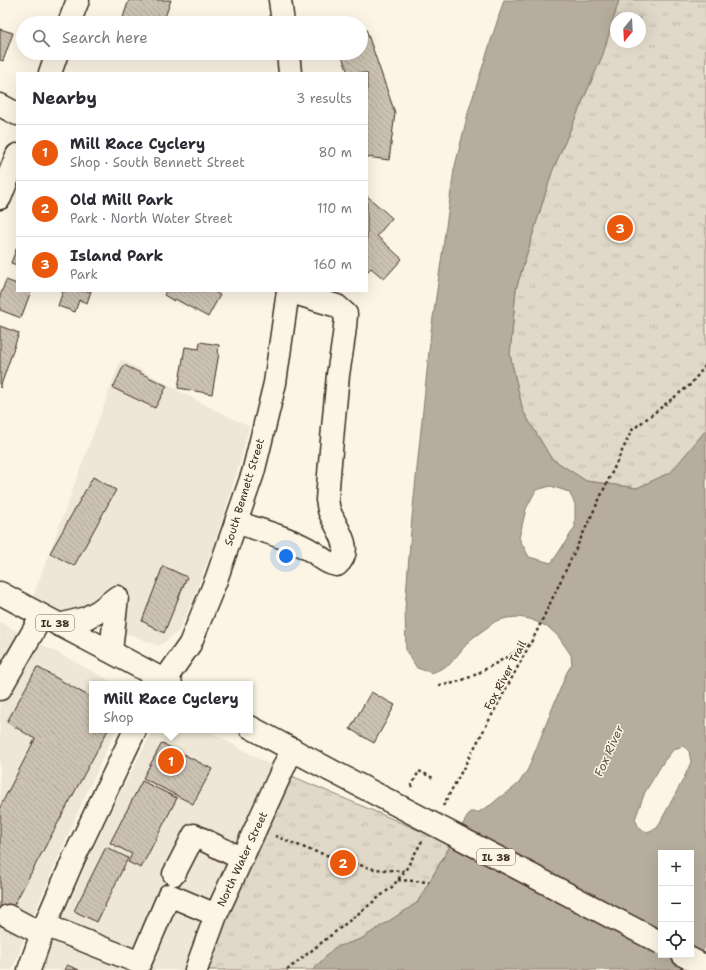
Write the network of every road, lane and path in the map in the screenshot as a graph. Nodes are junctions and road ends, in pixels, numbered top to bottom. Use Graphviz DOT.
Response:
graph roads {
  1 [pos="78,0"];
  2 [pos="280,0"];
  3 [pos="72,16"];
  4 [pos="282,16"];
  5 [pos="55,60"];
  6 [pos="289,60"];
  7 [pos="50,72"];
  8 [pos="290,72"];
  9 [pos="0,104"];
  10 [pos="16,113"];
  11 [pos="16,158"];
  12 [pos="0,198"];
  13 [pos="288,292"];
  14 [pos="291,292"];
  15 [pos="706,366"];
  16 [pos="236,522"];
  17 [pos="0,593"];
  18 [pos="51,620"];
  19 [pos="532,642"];
  20 [pos="111,651"];
  21 [pos="163,681"];
  22 [pos="167,681"];
  23 [pos="439,685"];
  24 [pos="0,689"];
  25 [pos="253,729"];
  26 [pos="134,733"];
  27 [pos="292,749"];
  28 [pos="433,778"];
  29 [pos="410,787"];
  30 [pos="440,811"];
  31 [pos="274,835"];
  32 [pos="424,837"];
  33 [pos="242,859"];
  34 [pos="405,871"];
  35 [pos="174,874"];
  36 [pos="398,880"];
  37 [pos="429,882"];
  38 [pos="216,915"];
  39 [pos="8,916"];
  40 [pos="44,930"];
  41 [pos="658,942"];
  42 [pos="689,958"];
  43 [pos="706,967"];
  44 [pos="29,970"];
  45 [pos="196,970"];
  46 [pos="287,970"];
  1 -- 3 [label="main road"];
  2 -- 4 [label="main road"];
  5 -- 7 [label="main road"];
  6 -- 8 [label="main road"];
  9 -- 10 [label="main road"];
  11 -- 12 [label="main road"];
  13 -- 16 [label="main road, South Bennett Street"];
  14 -- 16 [label="main road"];
  15 -- 19 [label="path, Fox River Trail"];
  16 -- 22 [label="main road, South Bennett Street"];
  17 -- 18 [label="main road, IL 38"];
  18 -- 20 [label="main road, IL 38"];
  18 -- 20 [label="main road"];
  18 -- 24 [label="main road"];
  19 -- 23 [label="path"];
  19 -- 30 [label="path, Fox River Trail"];
  20 -- 21 [label="main road, IL 38"];
  25 -- 27 [label="main road, IL 38"];
  26 -- 40 [label="main road"];
  27 -- 33 [label="main road, North Water Street"];
  27 -- 41 [label="main road, IL 38, bridge"];
  28 -- 29 [label="path"];
  31 -- 34 [label="path"];
  32 -- 34 [label="path"];
  33 -- 35 [label="main road"];
  33 -- 38 [label="main road, North Water Street"];
  34 -- 36 [label="path"];
  36 -- 37 [label="path"];
  36 -- 46 [label="path"];
  38 -- 40 [label="main road"];
  38 -- 45 [label="main road, North Water Street"];
  39 -- 40 [label="main road"];
  40 -- 44 [label="main road"];
  42 -- 43 [label="main road"];
}
